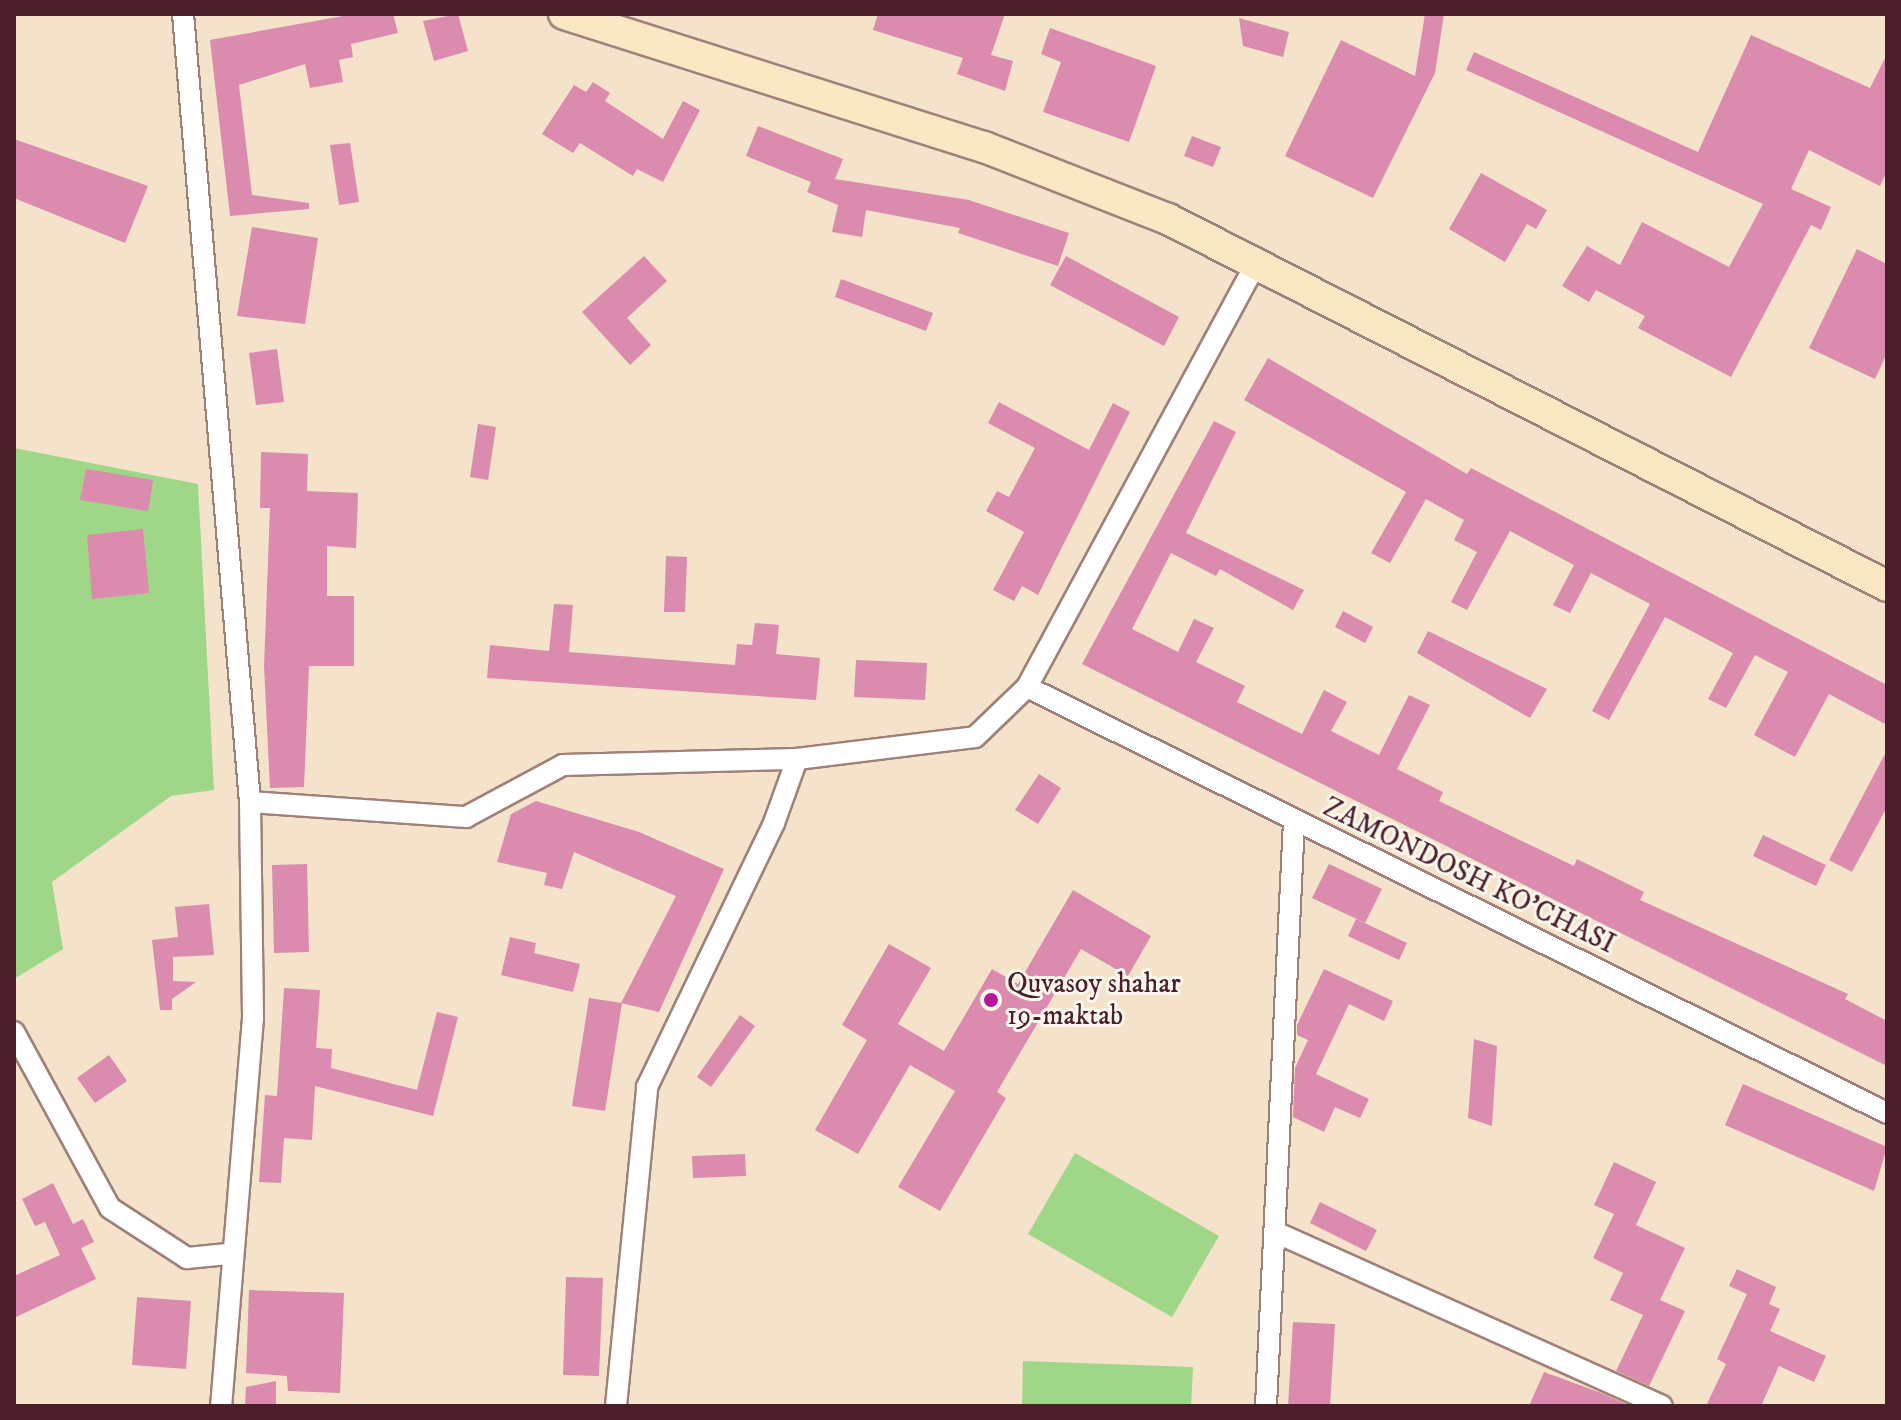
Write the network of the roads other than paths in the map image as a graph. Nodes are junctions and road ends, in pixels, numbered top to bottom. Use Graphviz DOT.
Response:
graph roads {
  1 [pos="183,14"];
  2 [pos="564,14"];
  3 [pos="1258,259"];
  4 [pos="1887,586"];
  5 [pos="1027,687"];
  6 [pos="797,759"];
  7 [pos="250,802"];
  8 [pos="1294,820"];
  9 [pos="14,1032"];
  10 [pos="1887,1113"];
  11 [pos="1275,1232"];
  12 [pos="228,1254"];
  13 [pos="221,1406"];
  14 [pos="616,1406"];
  15 [pos="1266,1406"];
  16 [pos="1662,1406"];
  1 -- 7 [label="street"];
  2 -- 3 [label="main road"];
  3 -- 4 [label="main road"];
  3 -- 5 [label="street"];
  5 -- 6 [label="street"];
  5 -- 8 [label="street, ZAMONDOSH KO'CHASI"];
  6 -- 7 [label="street"];
  6 -- 14 [label="street"];
  7 -- 12 [label="street"];
  8 -- 10 [label="street, ZAMONDOSH KO'CHASI"];
  8 -- 11 [label="street"];
  9 -- 12 [label="street"];
  11 -- 15 [label="street"];
  11 -- 16 [label="street"];
  12 -- 13 [label="street"];
}
